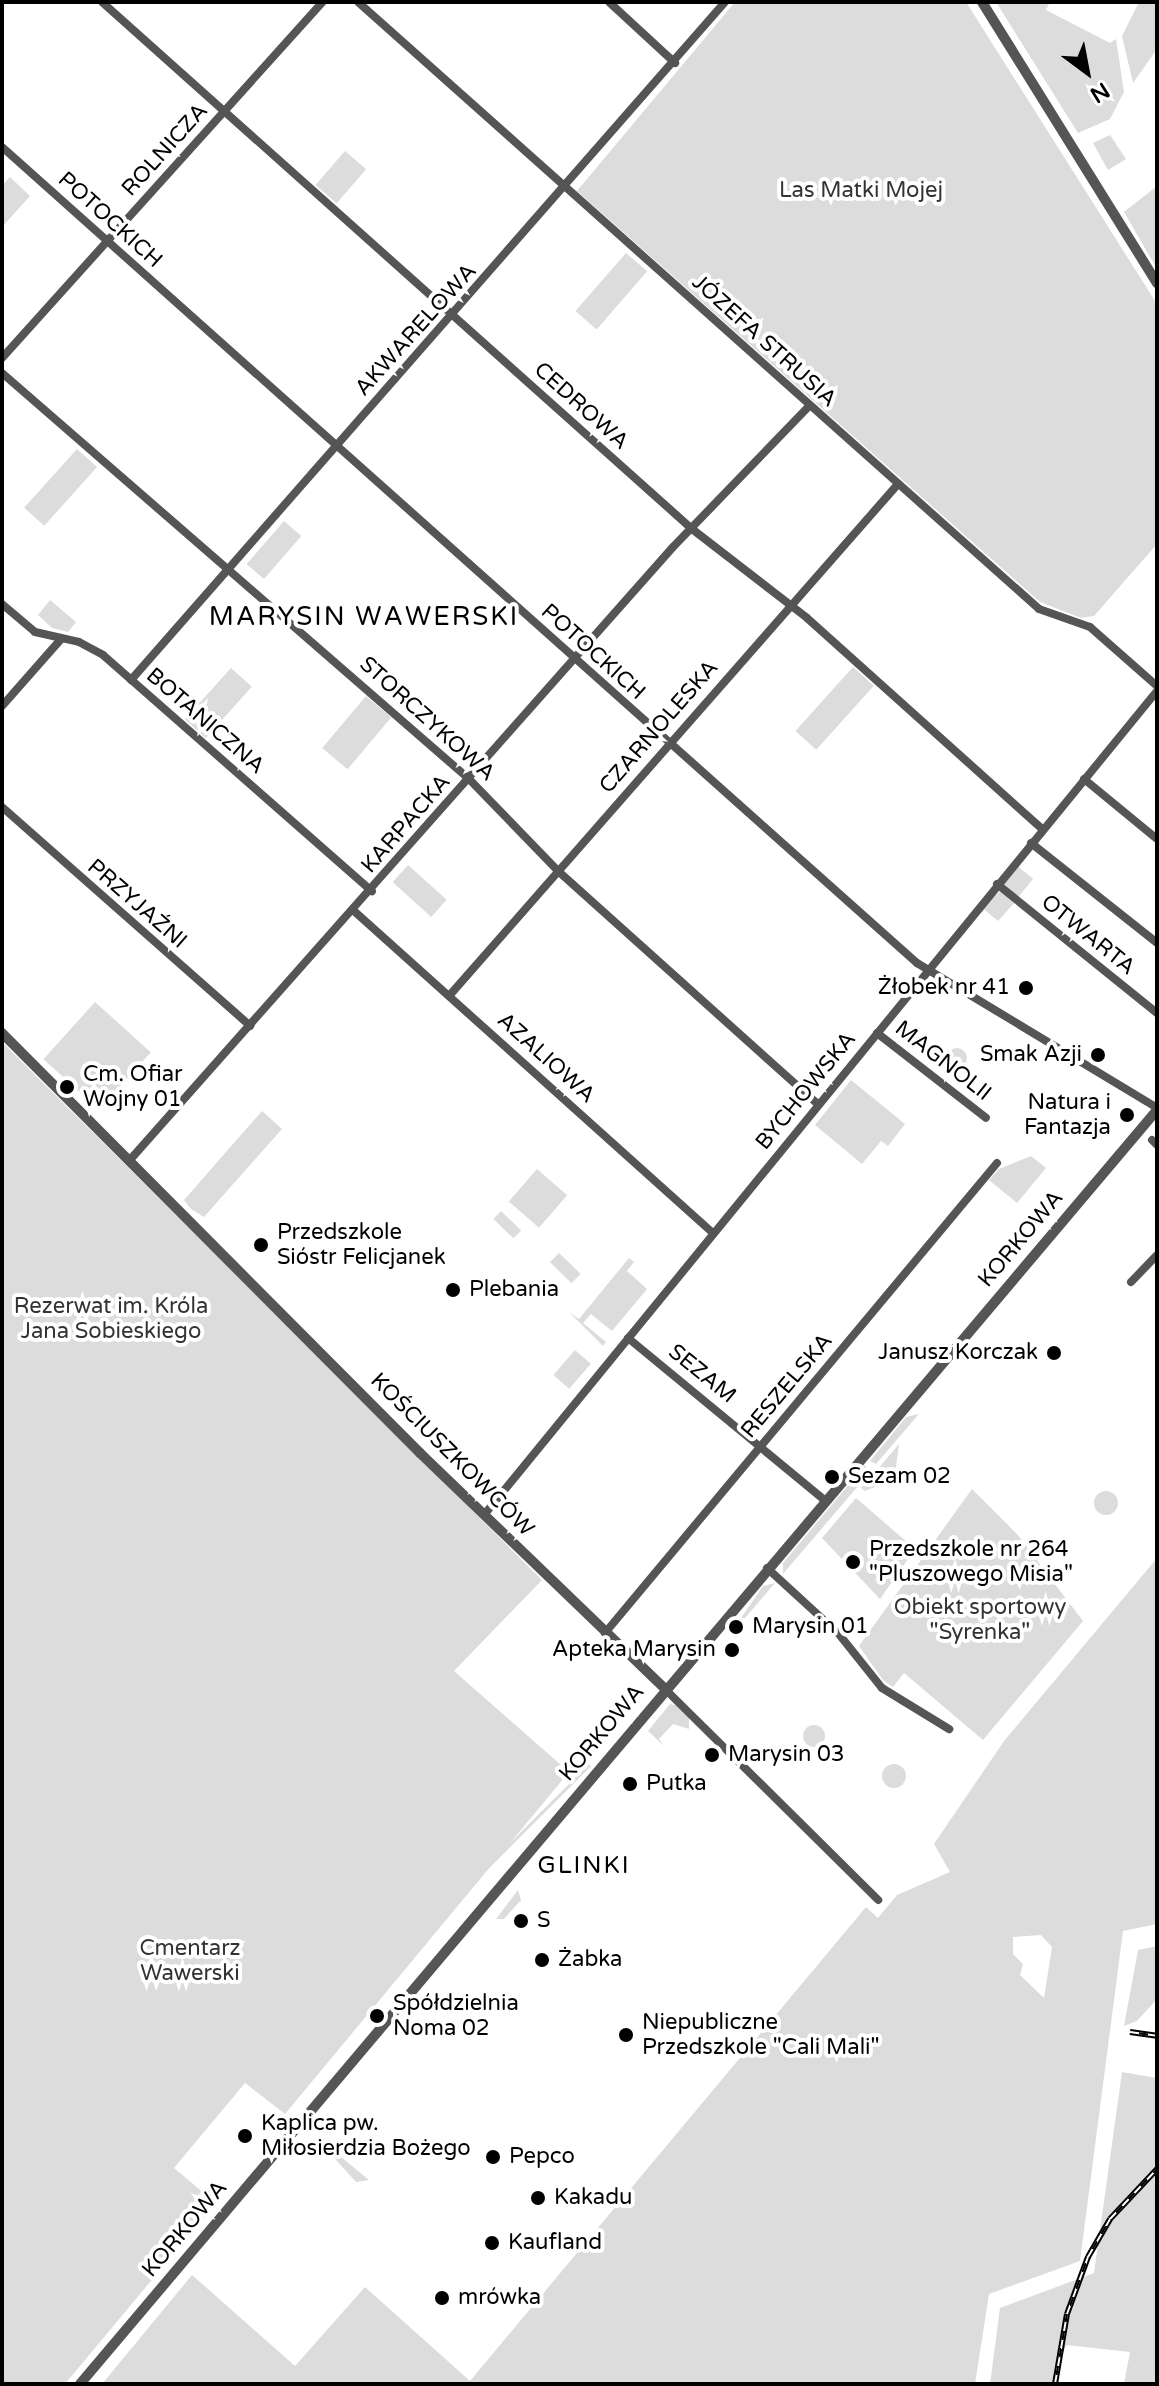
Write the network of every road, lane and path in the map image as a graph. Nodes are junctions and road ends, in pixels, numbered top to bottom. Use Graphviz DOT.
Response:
graph roads {
  1 [pos="102,2"];
  2 [pos="323,2"];
  3 [pos="358,2"];
  4 [pos="609,2"];
  5 [pos="725,2"];
  6 [pos="982,2"];
  7 [pos="675,63"];
  8 [pos="224,112"];
  9 [pos="2,147"];
  10 [pos="567,188"];
  11 [pos="107,241"];
  12 [pos="1157,283"];
  13 [pos="452,316"];
  14 [pos="2,358"];
  15 [pos="2,373"];
  16 [pos="809,406"];
  17 [pos="337,447"];
  18 [pos="898,484"];
  19 [pos="692,529"];
  20 [pos="230,569"];
  21 [pos="2,604"];
  22 [pos="791,605"];
  23 [pos="61,639"];
  24 [pos="574,659"];
  25 [pos="131,680"];
  26 [pos="1156,693"];
  27 [pos="2,706"];
  28 [pos="669,743"];
  29 [pos="469,779"];
  30 [pos="1084,779"];
  31 [pos="2,807"];
  32 [pos="1042,829"];
  33 [pos="1157,839"];
  34 [pos="1031,843"];
  35 [pos="558,871"];
  36 [pos="997,884"];
  37 [pos="372,891"];
  38 [pos="354,911"];
  39 [pos="1157,943"];
  40 [pos="928,971"];
  41 [pos="449,996"];
  42 [pos="1157,1013"];
  43 [pos="250,1026"];
  44 [pos="2,1033"];
  45 [pos="877,1033"];
  46 [pos="818,1104"];
  47 [pos="1157,1109"];
  48 [pos="986,1118"];
  49 [pos="129,1161"];
  50 [pos="997,1163"];
  51 [pos="713,1233"];
  52 [pos="1157,1255"];
  53 [pos="1131,1282"];
  54 [pos="628,1338"];
  55 [pos="761,1445"];
  56 [pos="826,1501"];
  57 [pos="484,1515"];
  58 [pos="767,1568"];
  59 [pos="605,1633"];
  60 [pos="665,1689"];
  61 [pos="949,1729"];
  62 [pos="878,1900"];
  63 [pos="80,2384"];
  1 -- 8 [label="street, CEDROWA"];
  2 -- 8 [label="street, ROLNICZA"];
  3 -- 10 [label="street, JÓZEFA STRUSIA"];
  4 -- 7 [label="street"];
  5 -- 7 [label="street, AKWARELOWA"];
  6 -- 12 [label="street"];
  7 -- 10 [label="street, AKWARELOWA"];
  8 -- 11 [label="street, ROLNICZA"];
  8 -- 13 [label="street, CEDROWA"];
  9 -- 11 [label="street, POTOCKICH"];
  10 -- 13 [label="street, AKWARELOWA"];
  10 -- 16 [label="street, JÓZEFA STRUSIA"];
  11 -- 14 [label="street, ROLNICZA"];
  11 -- 17 [label="street, POTOCKICH"];
  13 -- 17 [label="street, AKWARELOWA"];
  13 -- 19 [label="street, CEDROWA"];
  15 -- 20 [label="street, STORCZYKOWA"];
  16 -- 18 [label="street, JÓZEFA STRUSIA"];
  16 -- 19 [label="street, KARPACKA"];
  17 -- 20 [label="street, AKWARELOWA"];
  17 -- 24 [label="street, POTOCKICH"];
  18 -- 22 [label="street, CZARNOLESKA"];
  18 -- 26 [label="street, JÓZEFA STRUSIA"];
  19 -- 22 [label="street, CEDROWA"];
  19 -- 24 [label="street, KARPACKA"];
  20 -- 25 [label="street, AKWARELOWA"];
  20 -- 29 [label="street, STORCZYKOWA"];
  21 -- 23 [label="street, BOTANICZNA"];
  22 -- 28 [label="street, CZARNOLESKA"];
  22 -- 32 [label="street, CEDROWA"];
  23 -- 25 [label="street, BOTANICZNA"];
  23 -- 27 [label="street"];
  24 -- 28 [label="street, POTOCKICH"];
  24 -- 29 [label="street, KARPACKA"];
  25 -- 37 [label="street, BOTANICZNA"];
  26 -- 30 [label="street, BYCHOWSKA"];
  28 -- 35 [label="street, CZARNOLESKA"];
  28 -- 40 [label="street, POTOCKICH"];
  29 -- 35 [label="street, STORCZYKOWA"];
  29 -- 37 [label="street, KARPACKA"];
  30 -- 32 [label="street, BYCHOWSKA"];
  30 -- 33 [label="street"];
  31 -- 43 [label="street, PRZYJAŹNI"];
  32 -- 34 [label="street, BYCHOWSKA"];
  34 -- 36 [label="street, BYCHOWSKA"];
  34 -- 39 [label="street"];
  35 -- 41 [label="street, CZARNOLESKA"];
  35 -- 46 [label="street, STORCZYKOWA"];
  36 -- 40 [label="street, BYCHOWSKA"];
  36 -- 42 [label="street, OTWARTA"];
  37 -- 38 [label="street, KARPACKA"];
  38 -- 41 [label="street, AZALIOWA"];
  38 -- 43 [label="street, KARPACKA"];
  40 -- 45 [label="street, BYCHOWSKA"];
  40 -- 47 [label="street, POTOCKICH"];
  41 -- 51 [label="street, AZALIOWA"];
  43 -- 49 [label="street, KARPACKA"];
  44 -- 49 [label="street, KOŚCIUSZKOWCÓW"];
  45 -- 46 [label="street, BYCHOWSKA"];
  45 -- 48 [label="street, MAGNOLII"];
  46 -- 51 [label="street, BYCHOWSKA"];
  47 -- 56 [label="street, KORKOWA"];
  49 -- 57 [label="street, KOŚCIUSZKOWCÓW"];
  50 -- 55 [label="street, RESZELSKA"];
  51 -- 54 [label="street, BYCHOWSKA"];
  52 -- 53 [label="street"];
  54 -- 55 [label="street, SEZAM"];
  54 -- 57 [label="street, BYCHOWSKA"];
  55 -- 56 [label="street, SEZAM"];
  55 -- 59 [label="street, RESZELSKA"];
  56 -- 58 [label="street, KORKOWA"];
  57 -- 59 [label="street, KOŚCIUSZKOWCÓW"];
  58 -- 60 [label="street, KORKOWA"];
  58 -- 61 [label="street"];
  59 -- 60 [label="street, KOŚCIUSZKOWCÓW"];
  60 -- 62 [label="street, KOŚCIUSZKOWCÓW"];
  60 -- 63 [label="street, KORKOWA"];
}
